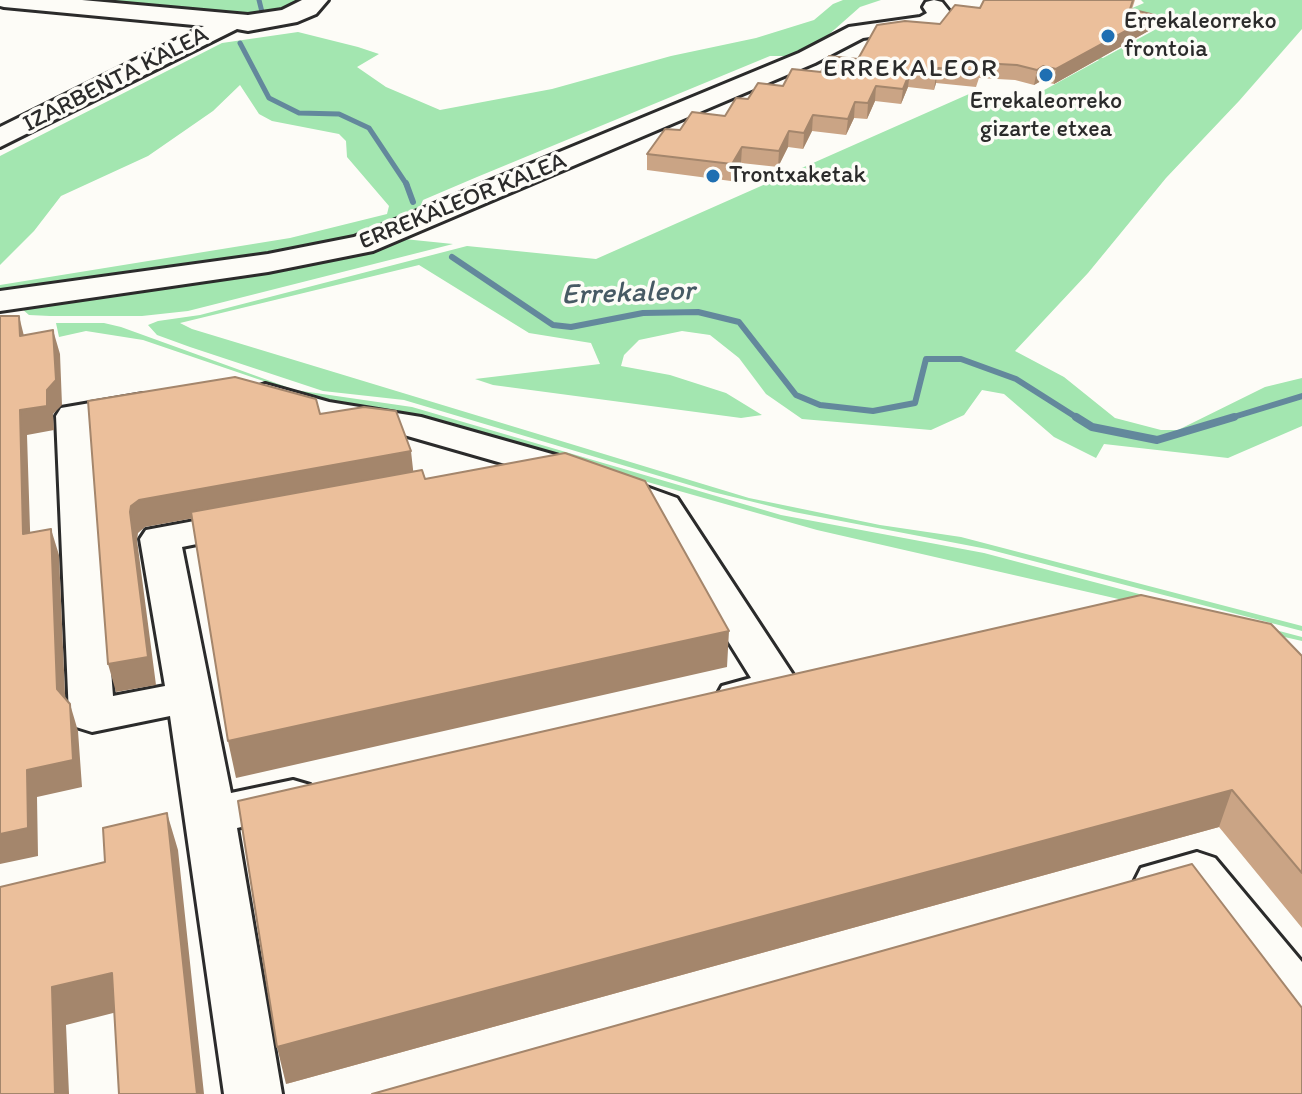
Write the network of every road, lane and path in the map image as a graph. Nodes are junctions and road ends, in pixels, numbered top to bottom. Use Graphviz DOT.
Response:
graph roads {
  1 [pos="4,0"];
  2 [pos="316,0"];
  3 [pos="960,1"];
  4 [pos="934,7"];
  5 [pos="188,18"];
  6 [pos="232,22"];
  7 [pos="857,32"];
  8 [pos="0,126"];
  9 [pos="0,138"];
  10 [pos="0,301"];
  11 [pos="235,394"];
  12 [pos="180,402"];
  13 [pos="553,466"];
  14 [pos="459,484"];
  15 [pos="286,516"];
  16 [pos="824,676"];
  17 [pos="779,687"];
  18 [pos="189,697"];
  19 [pos="702,705"];
  20 [pos="334,788"];
  21 [pos="211,816"];
  22 [pos="1106,897"];
  23 [pos="1302,1001"];
  24 [pos="253,1094"];
  1 -- 5 [label="main road"];
  2 -- 6 [label="main road"];
  3 -- 4 [label="street, ERREKALEOR KALEA"];
  4 -- 7 [label="street, ERREKALEOR KALEA"];
  4 -- 7 [label="street, ERREKALEOR KALEA"];
  5 -- 6 [label="main road"];
  5 -- 8 [label="main road, IZARBENTA KALEA"];
  6 -- 9 [label="main road, IZARBENTA KALEA"];
  7 -- 10 [label="street, ERREKALEOR KALEA"];
  11 -- 13 [label="street"];
  12 -- 18 [label="street"];
  13 -- 14 [label="street"];
  13 -- 17 [label="street"];
  15 -- 18 [label="street"];
  16 -- 17 [label="street"];
  17 -- 19 [label="street"];
  18 -- 21 [label="street"];
  20 -- 21 [label="street"];
  21 -- 24 [label="street"];
  22 -- 23 [label="street"];
}
